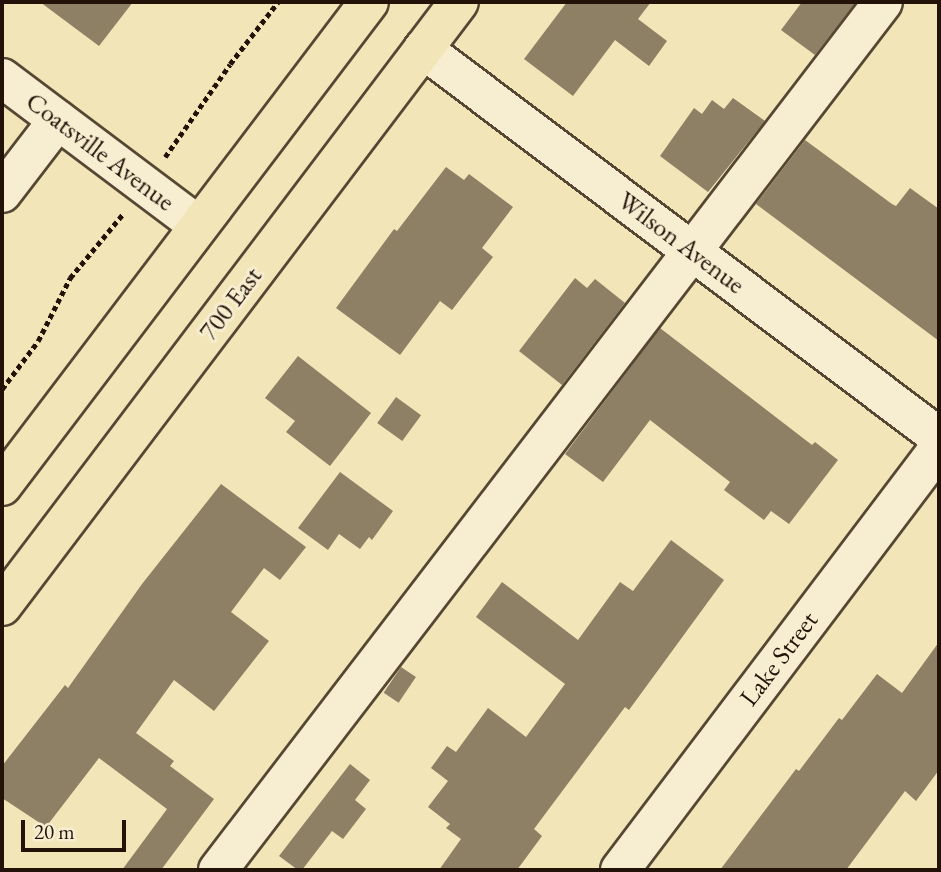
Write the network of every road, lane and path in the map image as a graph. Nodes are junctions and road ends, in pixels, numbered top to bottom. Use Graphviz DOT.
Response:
graph roads {
  1 [pos="278,2"];
  2 [pos="369,2"];
  3 [pos="460,2"];
  4 [pos="883,2"];
  5 [pos="424,49"];
  6 [pos="2,78"];
  7 [pos="58,120"];
  8 [pos="167,154"];
  9 [pos="2,193"];
  10 [pos="116,224"];
  11 [pos="199,226"];
  12 [pos="693,252"];
  13 [pos="2,389"];
  14 [pos="939,437"];
  15 [pos="939,448"];
  16 [pos="2,486"];
  17 [pos="2,606"];
  18 [pos="218,870"];
  19 [pos="620,870"];
  1 -- 8 [label="path"];
  2 -- 11 [label="main road"];
  3 -- 5 [label="main road, 700 East"];
  4 -- 12 [label="street"];
  5 -- 12 [label="street, Wilson Avenue"];
  5 -- 17 [label="main road, 700 East"];
  6 -- 7 [label="street, Coatsville Avenue"];
  7 -- 9 [label="street"];
  7 -- 11 [label="street, Coatsville Avenue"];
  10 -- 13 [label="path"];
  11 -- 16 [label="main road"];
  12 -- 14 [label="street, Wilson Avenue"];
  12 -- 18 [label="street"];
  15 -- 19 [label="street, Lake Street"];
}
